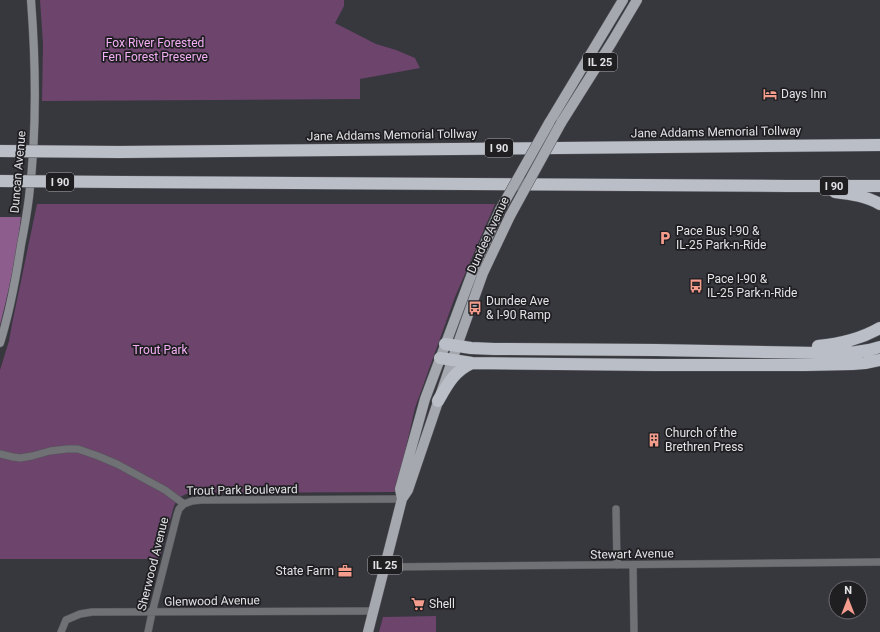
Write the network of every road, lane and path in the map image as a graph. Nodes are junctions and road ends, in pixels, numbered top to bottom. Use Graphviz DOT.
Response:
graph roads {
  1 [pos="31,0"];
  2 [pos="623,0"];
  3 [pos="637,0"];
  4 [pos="880,145"];
  5 [pos="0,151"];
  6 [pos="0,181"];
  7 [pos="788,186"];
  8 [pos="880,186"];
  9 [pos="880,204"];
  10 [pos="880,328"];
  11 [pos="0,344"];
  12 [pos="451,345"];
  13 [pos="880,347"];
  14 [pos="711,351"];
  15 [pos="440,358"];
  16 [pos="452,360"];
  17 [pos="880,360"];
  18 [pos="472,364"];
  19 [pos="805,365"];
  20 [pos="880,367"];
  21 [pos="438,401"];
  22 [pos="0,454"];
  23 [pos="402,499"];
  24 [pos="184,504"];
  25 [pos="616,509"];
  26 [pos="880,562"];
  27 [pos="617,565"];
  28 [pos="633,565"];
  29 [pos="385,567"];
  30 [pos="373,611"];
  31 [pos="152,613"];
  32 [pos="61,632"];
  33 [pos="148,632"];
  34 [pos="368,632"];
  35 [pos="634,632"];
  1 -- 11 [label="street, Duncan Avenue"];
  2 -- 12 [label="main road, Dundee Avenue / IL 25, bridge"];
  3 -- 12 [label="main road, Dundee Avenue / IL 25, bridge"];
  4 -- 5 [label="highway, Jane Addams Memorial Tollway / I 90, bridge"];
  6 -- 7 [label="highway, I 90, bridge"];
  7 -- 8 [label="highway, I 90"];
  7 -- 9 [label="highway"];
  10 -- 14 [label="highway"];
  12 -- 14 [label="highway"];
  12 -- 15 [label="main road, Dundee Avenue / IL 25"];
  12 -- 16 [label="main road, Dundee Avenue / IL 25"];
  13 -- 14 [label="highway"];
  15 -- 16 [label="highway"];
  15 -- 23 [label="main road, Dundee Avenue / IL 25"];
  16 -- 18 [label="highway"];
  16 -- 21 [label="main road, Dundee Avenue / IL 25"];
  17 -- 19 [label="highway"];
  18 -- 19 [label="highway"];
  18 -- 21 [label="highway"];
  19 -- 20 [label="highway"];
  21 -- 23 [label="main road, Dundee Avenue / IL 25"];
  22 -- 24 [label="street, Trout Park Boulevard"];
  23 -- 24 [label="street, Trout Park Boulevard"];
  23 -- 29 [label="main road, Dundee Avenue / IL 25"];
  24 -- 31 [label="street, Sherwood Avenue"];
  25 -- 27 [label="street"];
  26 -- 28 [label="street, Stewart Avenue"];
  27 -- 28 [label="street, Stewart Avenue"];
  27 -- 29 [label="street, Stewart Avenue"];
  28 -- 35 [label="street"];
  29 -- 30 [label="main road, Dundee Avenue / IL 25"];
  30 -- 31 [label="street, Glenwood Avenue"];
  30 -- 34 [label="main road, Dundee Avenue / IL 25"];
  31 -- 32 [label="street, Glenwood Avenue"];
  31 -- 33 [label="street, Sherwood Avenue"];
}
